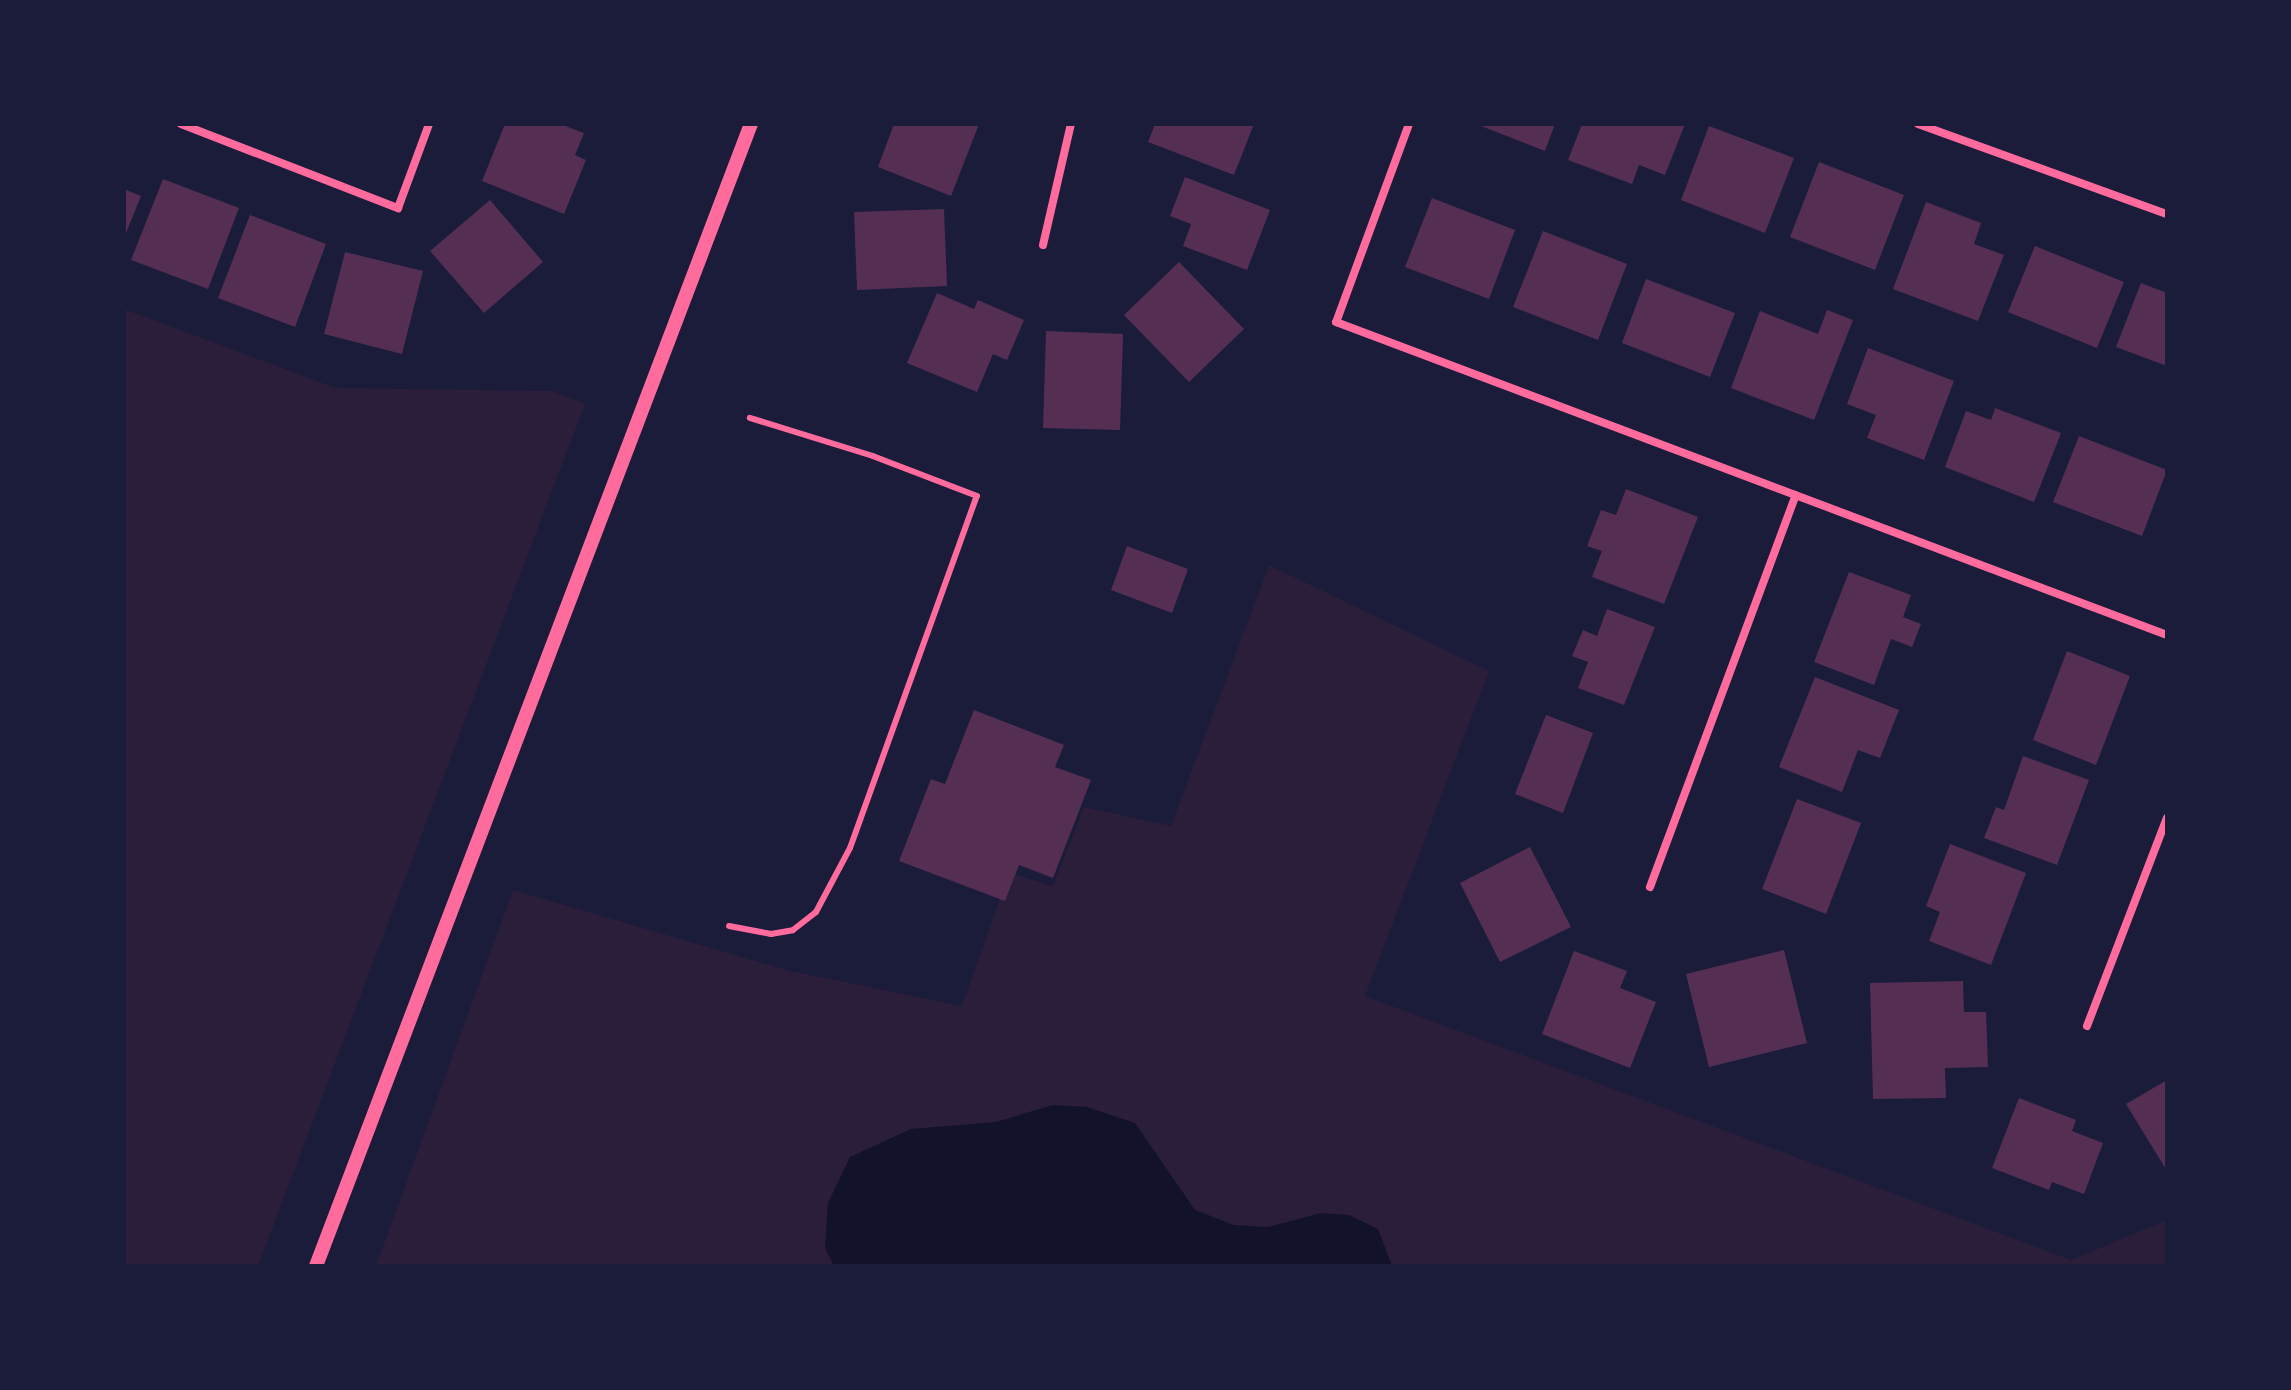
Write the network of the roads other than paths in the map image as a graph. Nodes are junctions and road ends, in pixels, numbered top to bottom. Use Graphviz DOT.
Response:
graph roads {
  1 [pos="181,124"];
  2 [pos="429,124"];
  3 [pos="751,124"];
  4 [pos="1071,124"];
  5 [pos="1409,124"];
  6 [pos="1918,124"];
  7 [pos="2167,214"];
  8 [pos="1043,245"];
  9 [pos="750,418"];
  10 [pos="1796,495"];
  11 [pos="2167,635"];
  12 [pos="2167,818"];
  13 [pos="1650,887"];
  14 [pos="729,926"];
  15 [pos="2087,1026"];
  16 [pos="316,1266"];
  1 -- 2 [label="street"];
  3 -- 16 [label="street"];
  4 -- 8 [label="street"];
  5 -- 10 [label="street"];
  6 -- 7 [label="street"];
  9 -- 14 [label="lane"];
  10 -- 11 [label="street"];
  10 -- 13 [label="street"];
  12 -- 15 [label="street"];
}
